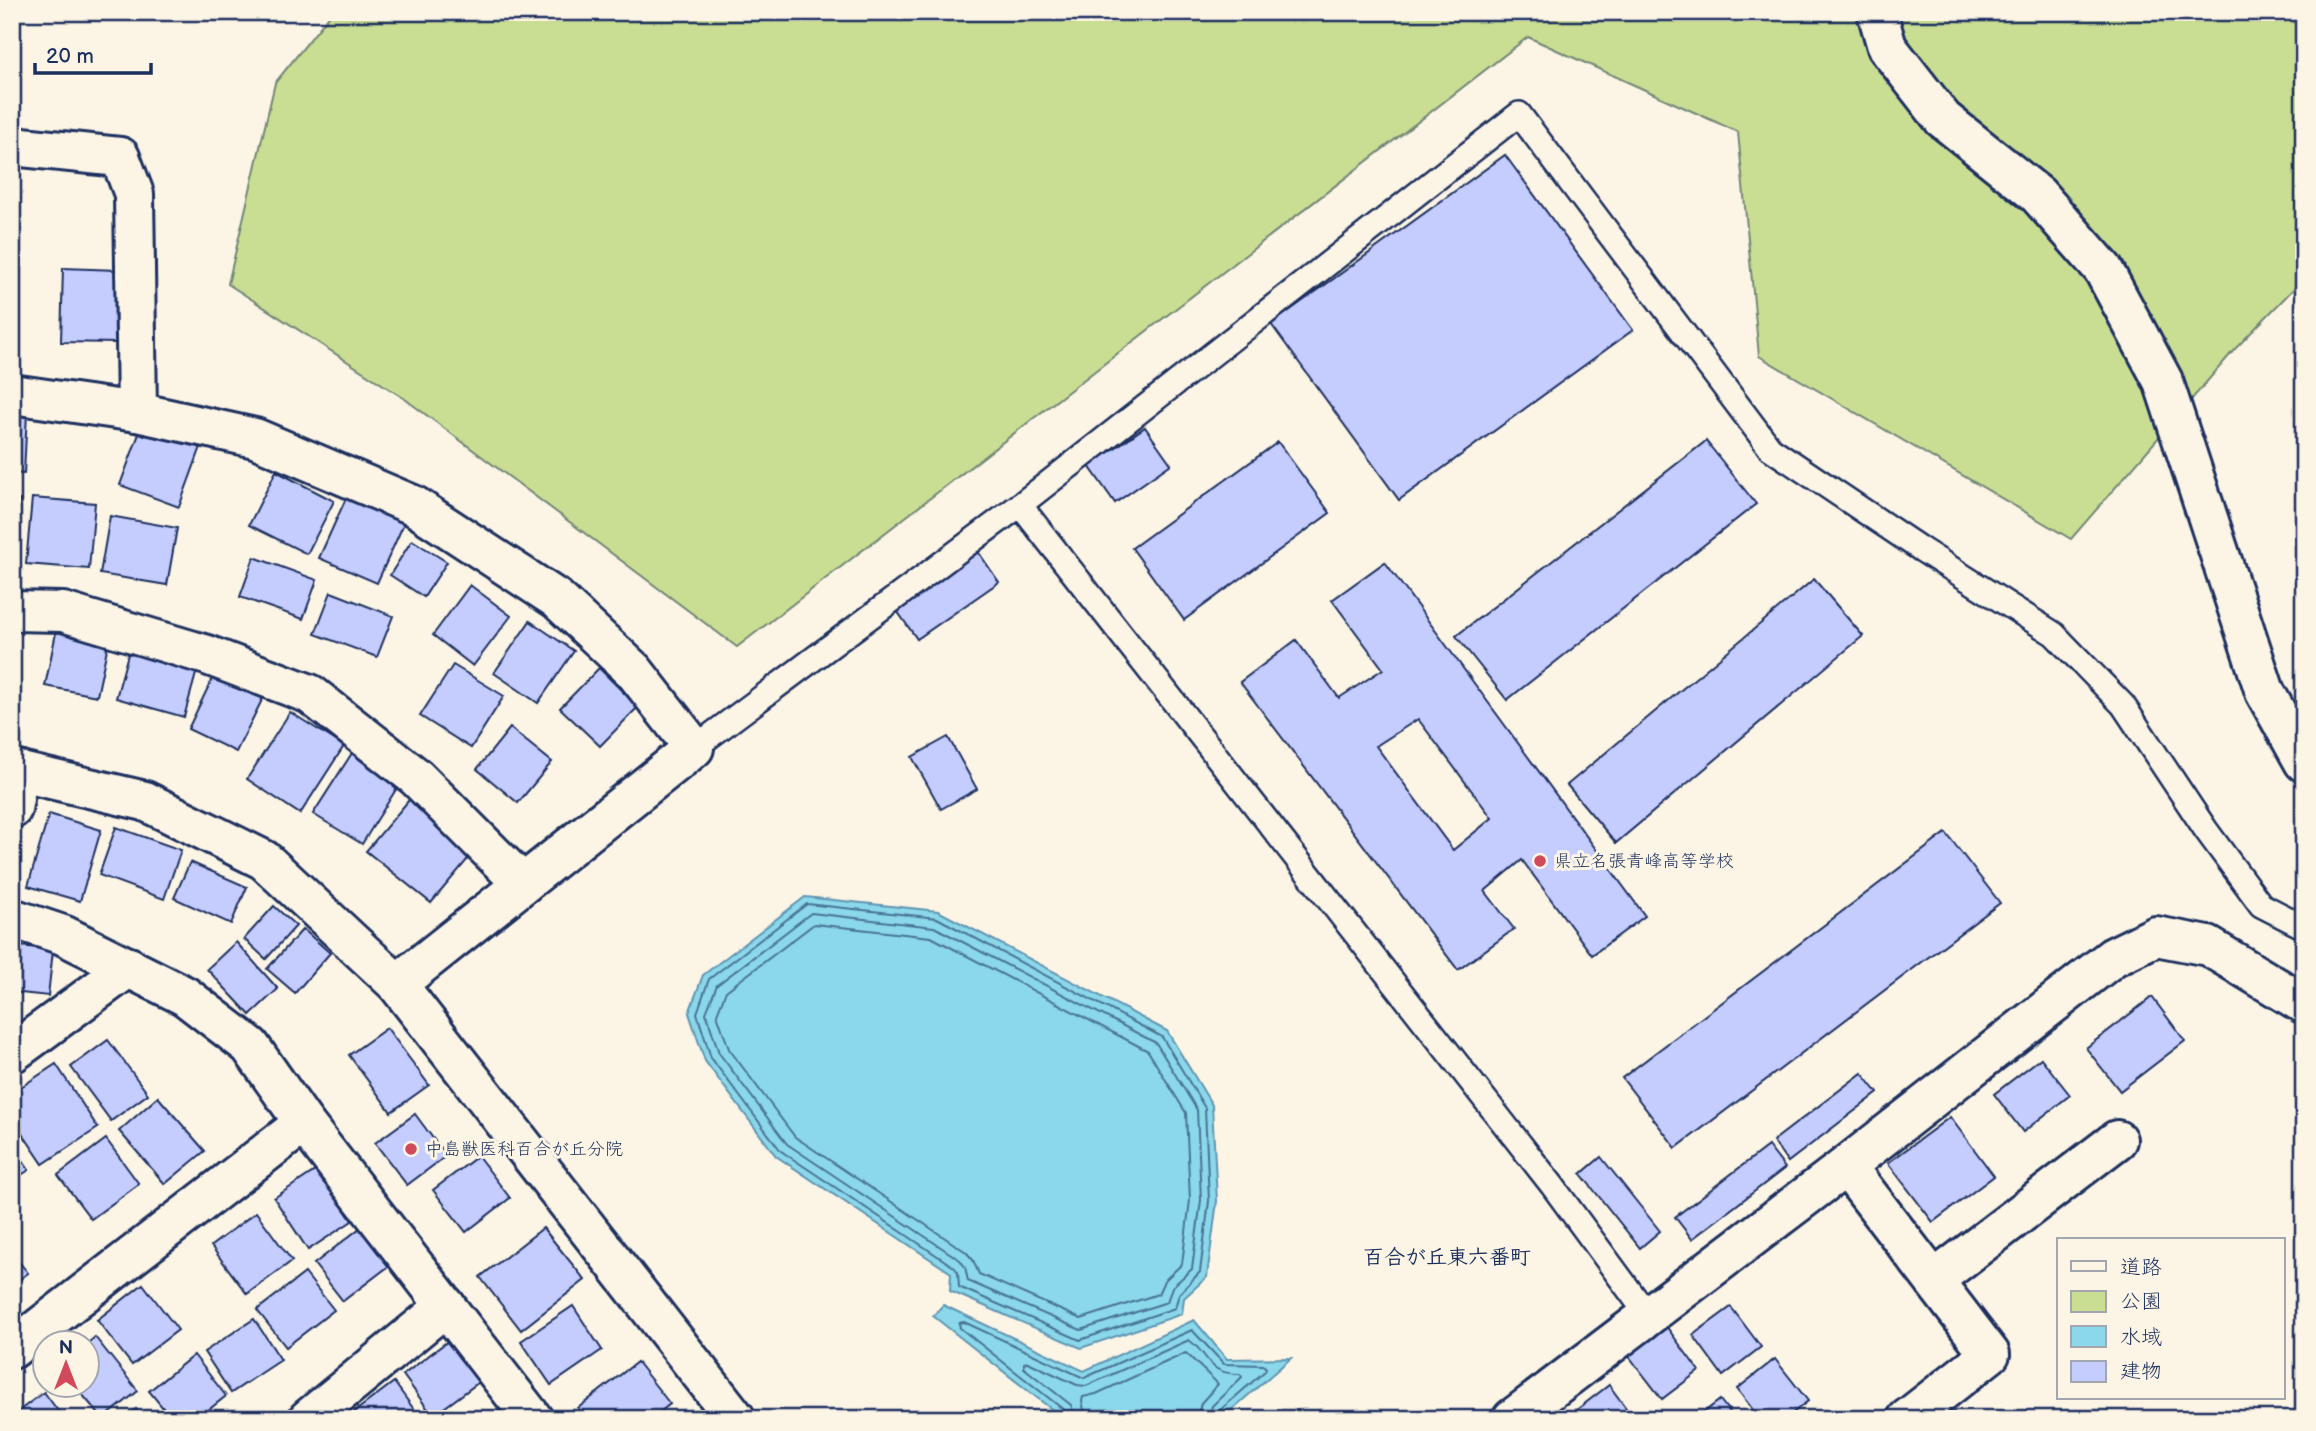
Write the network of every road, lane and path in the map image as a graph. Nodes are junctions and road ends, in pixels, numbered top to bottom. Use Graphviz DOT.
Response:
graph roads {
  1 [pos="1877,12"];
  2 [pos="12,146"];
  3 [pos="12,394"];
  4 [pos="137,412"];
  5 [pos="1020,505"];
  6 [pos="12,611"];
  7 [pos="694,748"];
  8 [pos="2304,762"];
  9 [pos="15,771"];
  10 [pos="12,809"];
  11 [pos="523,884"];
  12 [pos="12,918"];
  13 [pos="2304,927"];
  14 [pos="129,967"];
  15 [pos="397,984"];
  16 [pos="2304,1004"];
  17 [pos="12,1053"];
  18 [pos="304,1123"];
  19 [pos="2117,1140"];
  20 [pos="1846,1166"];
  21 [pos="1934,1280"];
  22 [pos="446,1306"];
  23 [pos="1648,1317"];
  24 [pos="12,1349"];
  25 [pos="308,1419"];
  26 [pos="533,1419"];
  27 [pos="736,1419"];
  28 [pos="1511,1419"];
  29 [pos="1907,1419"];
  1 -- 8 [label="street"];
  2 -- 4 [label="street"];
  3 -- 4 [label="street"];
  4 -- 7 [label="street"];
  5 -- 7 [label="lane"];
  5 -- 13 [label="lane"];
  5 -- 23 [label="lane"];
  6 -- 11 [label="street"];
  7 -- 11 [label="street"];
  9 -- 10 [label="street"];
  9 -- 15 [label="street"];
  11 -- 15 [label="street"];
  12 -- 14 [label="street"];
  14 -- 17 [label="street"];
  14 -- 18 [label="street"];
  15 -- 27 [label="street"];
  16 -- 20 [label="street"];
  18 -- 22 [label="street"];
  18 -- 24 [label="street"];
  19 -- 21 [label="street"];
  20 -- 21 [label="street"];
  20 -- 23 [label="street"];
  21 -- 29 [label="street"];
  22 -- 25 [label="street"];
  22 -- 26 [label="street"];
  23 -- 28 [label="street"];
}
